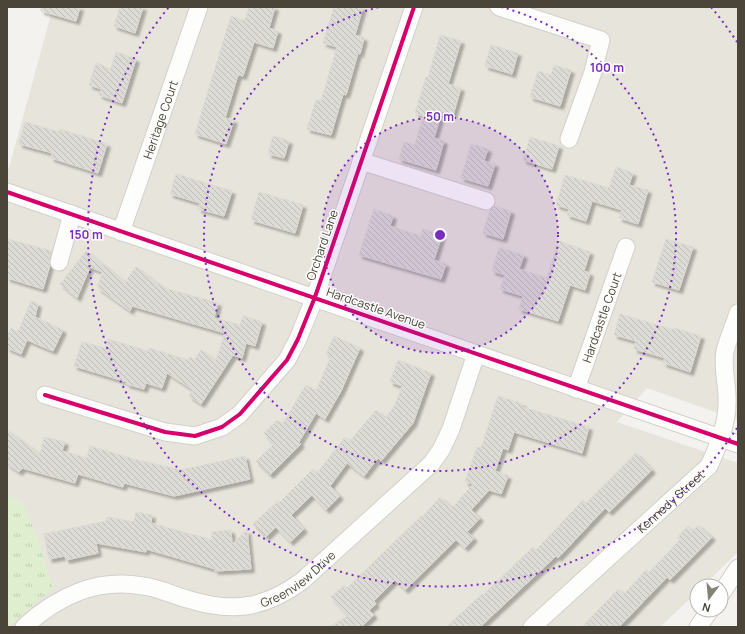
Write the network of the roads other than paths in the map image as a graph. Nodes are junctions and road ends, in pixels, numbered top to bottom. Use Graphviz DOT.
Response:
graph roads {
  1 [pos="199,7"];
  2 [pos="414,7"];
  3 [pos="499,7"];
  4 [pos="569,138"];
  5 [pos="361,161"];
  6 [pos="7,192"];
  7 [pos="486,201"];
  8 [pos="72,214"];
  9 [pos="121,232"];
  10 [pos="626,247"];
  11 [pos="59,262"];
  12 [pos="315,297"];
  13 [pos="738,313"];
  14 [pos="476,354"];
  15 [pos="576,389"];
  16 [pos="44,395"];
  17 [pos="721,438"];
  18 [pos="738,444"];
  19 [pos="738,568"];
  20 [pos="729,582"];
  21 [pos="704,618"];
  22 [pos="24,627"];
  23 [pos="532,627"];
  24 [pos="698,627"];
  1 -- 9 [label="street, Heritage Court"];
  2 -- 5 [label="street, Orchard Lane"];
  3 -- 4 [label="street"];
  5 -- 7 [label="street"];
  5 -- 12 [label="street, Orchard Lane"];
  6 -- 8 [label="street, Hardcastle Avenue"];
  8 -- 9 [label="street, Hardcastle Avenue"];
  8 -- 11 [label="street"];
  9 -- 12 [label="street, Hardcastle Avenue"];
  10 -- 15 [label="street, Hardcastle Court"];
  12 -- 14 [label="street, Hardcastle Avenue"];
  12 -- 16 [label="street, Orchard Lane"];
  13 -- 17 [label="street, Kennedy Street"];
  14 -- 15 [label="street, Hardcastle Avenue"];
  14 -- 22 [label="street, Greenview Drive"];
  15 -- 17 [label="street, Hardcastle Avenue"];
  17 -- 18 [label="street, Hardcastle Avenue"];
  17 -- 23 [label="street, Kennedy Street"];
  19 -- 20 [label="street"];
  21 -- 24 [label="street"];
}
